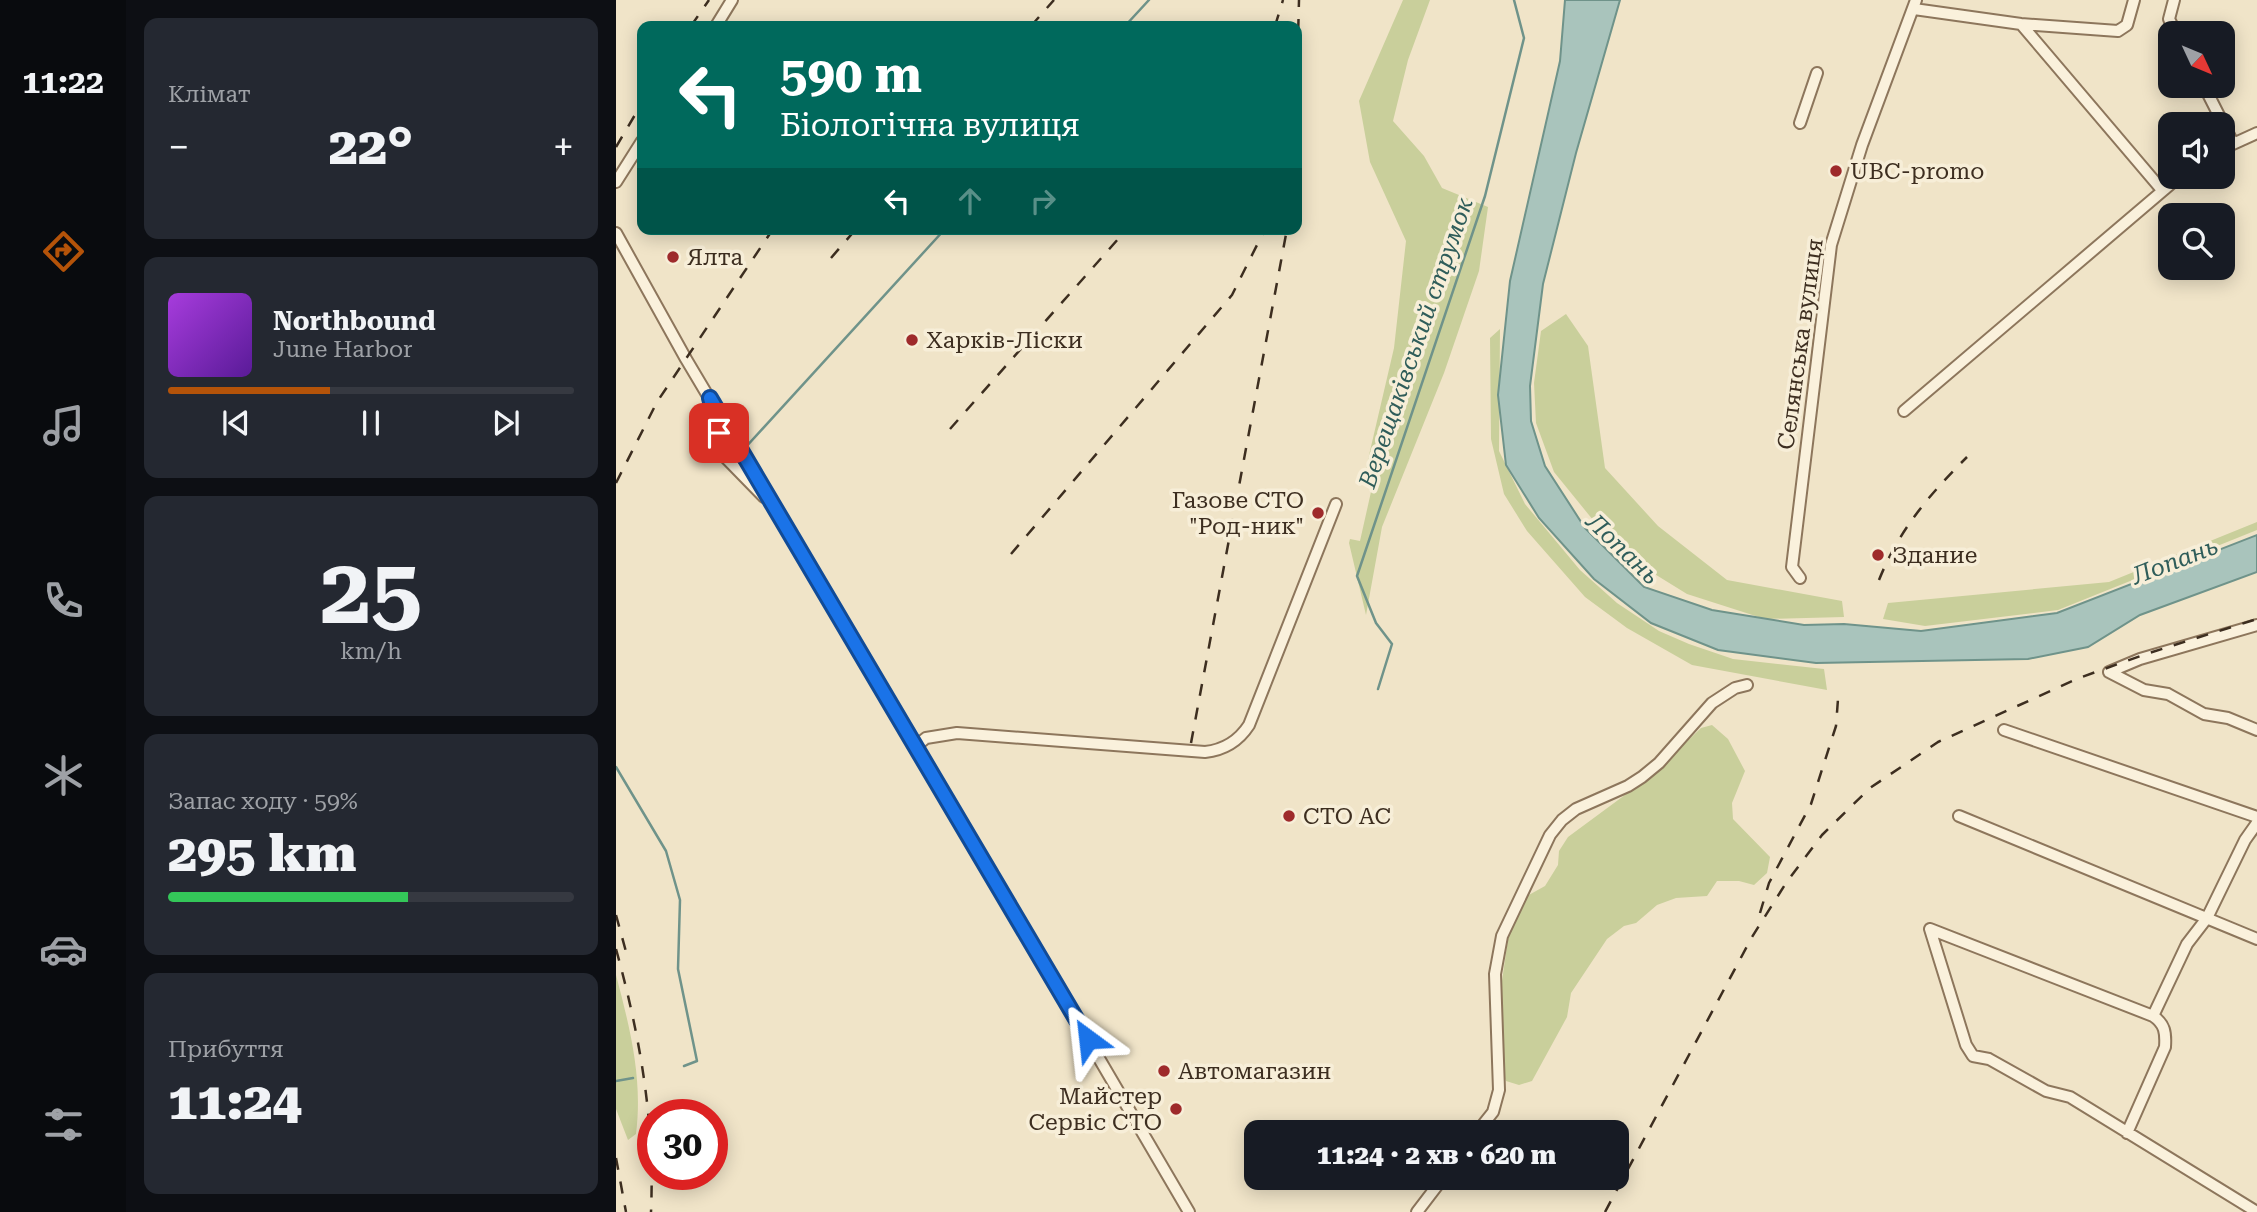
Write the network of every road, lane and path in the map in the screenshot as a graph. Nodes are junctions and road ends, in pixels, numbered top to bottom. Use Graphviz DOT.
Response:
graph roads {
  1 [pos="732,0"];
  2 [pos="2134,0"];
  3 [pos="2175,0"];
  4 [pos="1915,5"];
  5 [pos="719,21"];
  6 [pos="2170,21"];
  7 [pos="2021,24"];
  8 [pos="1817,73"];
  9 [pos="1800,123"];
  10 [pos="2257,133"];
  11 [pos="2235,143"];
  12 [pos="637,149"];
  13 [pos="616,182"];
  14 [pos="2162,190"];
  15 [pos="616,233"];
  16 [pos="710,398"];
  17 [pos="1903,411"];
  18 [pos="1336,504"];
  19 [pos="774,506"];
  20 [pos="1800,578"];
  21 [pos="2257,625"];
  22 [pos="1747,685"];
  23 [pos="2004,730"];
  24 [pos="2257,730"];
  25 [pos="916,746"];
  26 [pos="1959,816"];
  27 [pos="2257,817"];
  28 [pos="2257,823"];
  29 [pos="2207,918"];
  30 [pos="2257,939"];
  31 [pos="2153,1016"];
  32 [pos="1487,1120"];
  33 [pos="2127,1133"];
  34 [pos="1434,1190"];
  35 [pos="1189,1212"];
  36 [pos="1417,1212"];
  37 [pos="2257,1212"];
  1 -- 5 [label="street"];
  2 -- 7 [label="street"];
  3 -- 6 [label="street"];
  4 -- 7 [label="street"];
  4 -- 20 [label="street, Селянська вулиця"];
  7 -- 14 [label="street"];
  8 -- 9 [label="street"];
  10 -- 11 [label="street"];
  12 -- 13 [label="street"];
  14 -- 17 [label="street"];
  15 -- 16 [label="street"];
  16 -- 19 [label="street"];
  16 -- 19 [label="street"];
  18 -- 25 [label="street"];
  19 -- 25 [label="street"];
  21 -- 24 [label="street"];
  22 -- 32 [label="street"];
  23 -- 27 [label="street"];
  25 -- 35 [label="street"];
  26 -- 29 [label="street"];
  28 -- 29 [label="street"];
  29 -- 30 [label="street"];
  29 -- 31 [label="street"];
  31 -- 33 [label="street"];
  31 -- 33 [label="street"];
  33 -- 37 [label="street"];
  34 -- 36 [label="street"];
}
